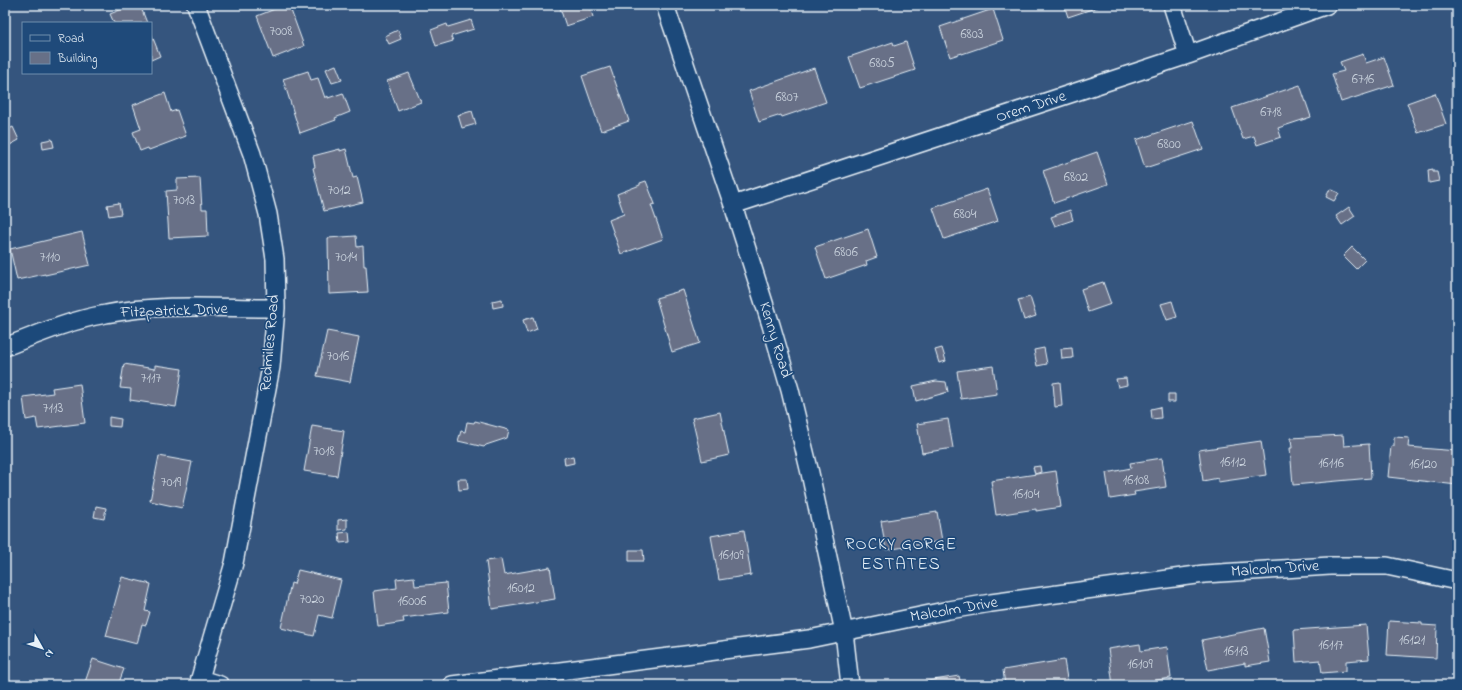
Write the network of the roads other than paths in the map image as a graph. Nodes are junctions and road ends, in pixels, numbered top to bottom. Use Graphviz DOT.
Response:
graph roads {
  1 [pos="196,5"];
  2 [pos="665,5"];
  3 [pos="1172,5"];
  4 [pos="1327,5"];
  5 [pos="1188,55"];
  6 [pos="733,204"];
  7 [pos="276,308"];
  8 [pos="5,347"];
  9 [pos="1457,581"];
  10 [pos="844,632"];
  11 [pos="199,682"];
  12 [pos="220,685"];
  13 [pos="452,685"];
  14 [pos="850,685"];
  1 -- 7 [label="street, Redmiles Road"];
  2 -- 6 [label="street, Kenny Road"];
  3 -- 5 [label="street"];
  4 -- 5 [label="street, Orem Drive"];
  5 -- 6 [label="street, Orem Drive"];
  6 -- 10 [label="street, Kenny Road"];
  7 -- 8 [label="street, Fitzpatrick Drive"];
  7 -- 11 [label="street, Redmiles Road"];
  9 -- 10 [label="street, Malcolm Drive"];
  10 -- 13 [label="street, Malcolm Drive"];
  10 -- 14 [label="street, Kenny Road"];
  11 -- 12 [label="street"];
}
